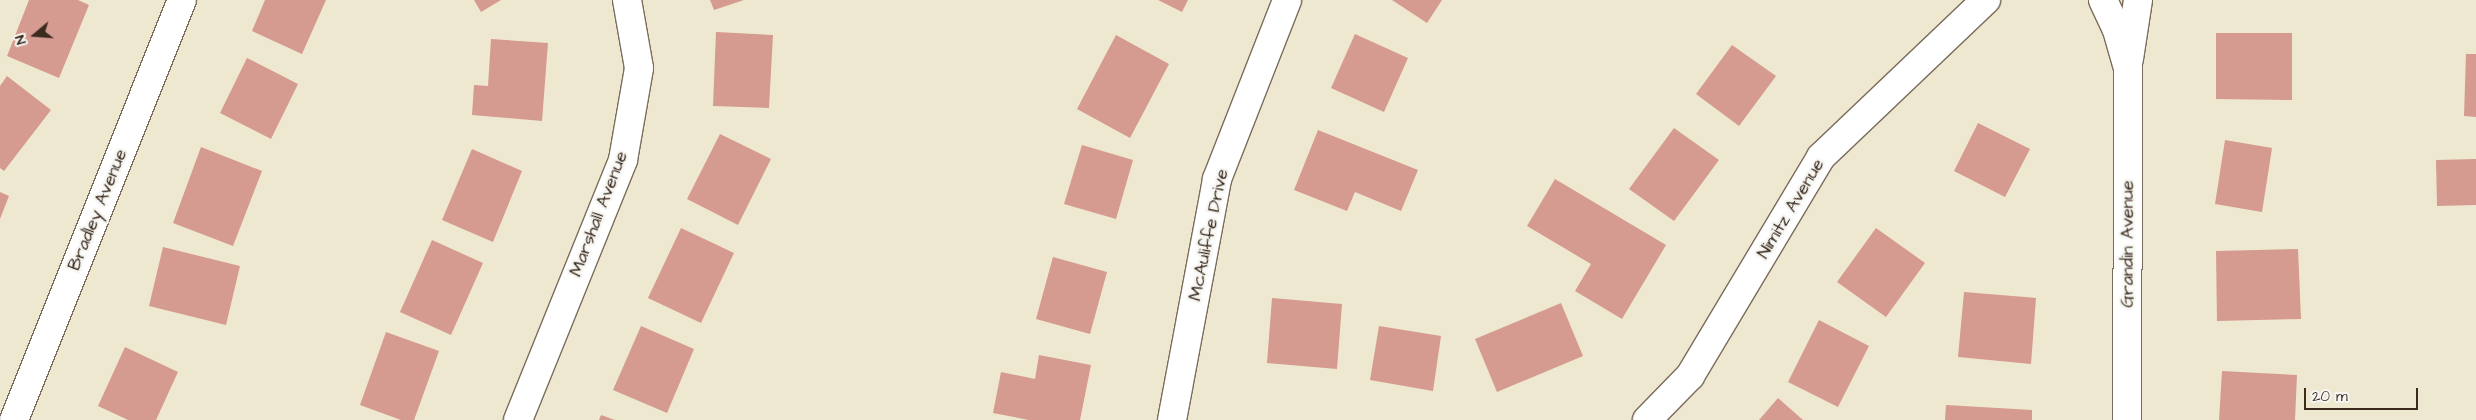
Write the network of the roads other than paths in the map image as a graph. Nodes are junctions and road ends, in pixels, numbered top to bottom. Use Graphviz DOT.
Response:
graph roads {
  1 [pos="182,0"];
  2 [pos="627,0"];
  3 [pos="1287,0"];
  4 [pos="1986,0"];
  5 [pos="2103,0"];
  6 [pos="2138,0"];
  7 [pos="2128,68"];
  8 [pos="14,420"];
  9 [pos="518,420"];
  10 [pos="1172,420"];
  11 [pos="1647,420"];
  12 [pos="2127,420"];
  1 -- 8 [label="street, Bradley Avenue"];
  2 -- 9 [label="street, Marshall Avenue"];
  3 -- 10 [label="street, McAuliffe Drive"];
  4 -- 11 [label="street, Nimitz Avenue"];
  5 -- 7 [label="street"];
  6 -- 7 [label="street"];
  7 -- 12 [label="street, Grandin Avenue"];
}
